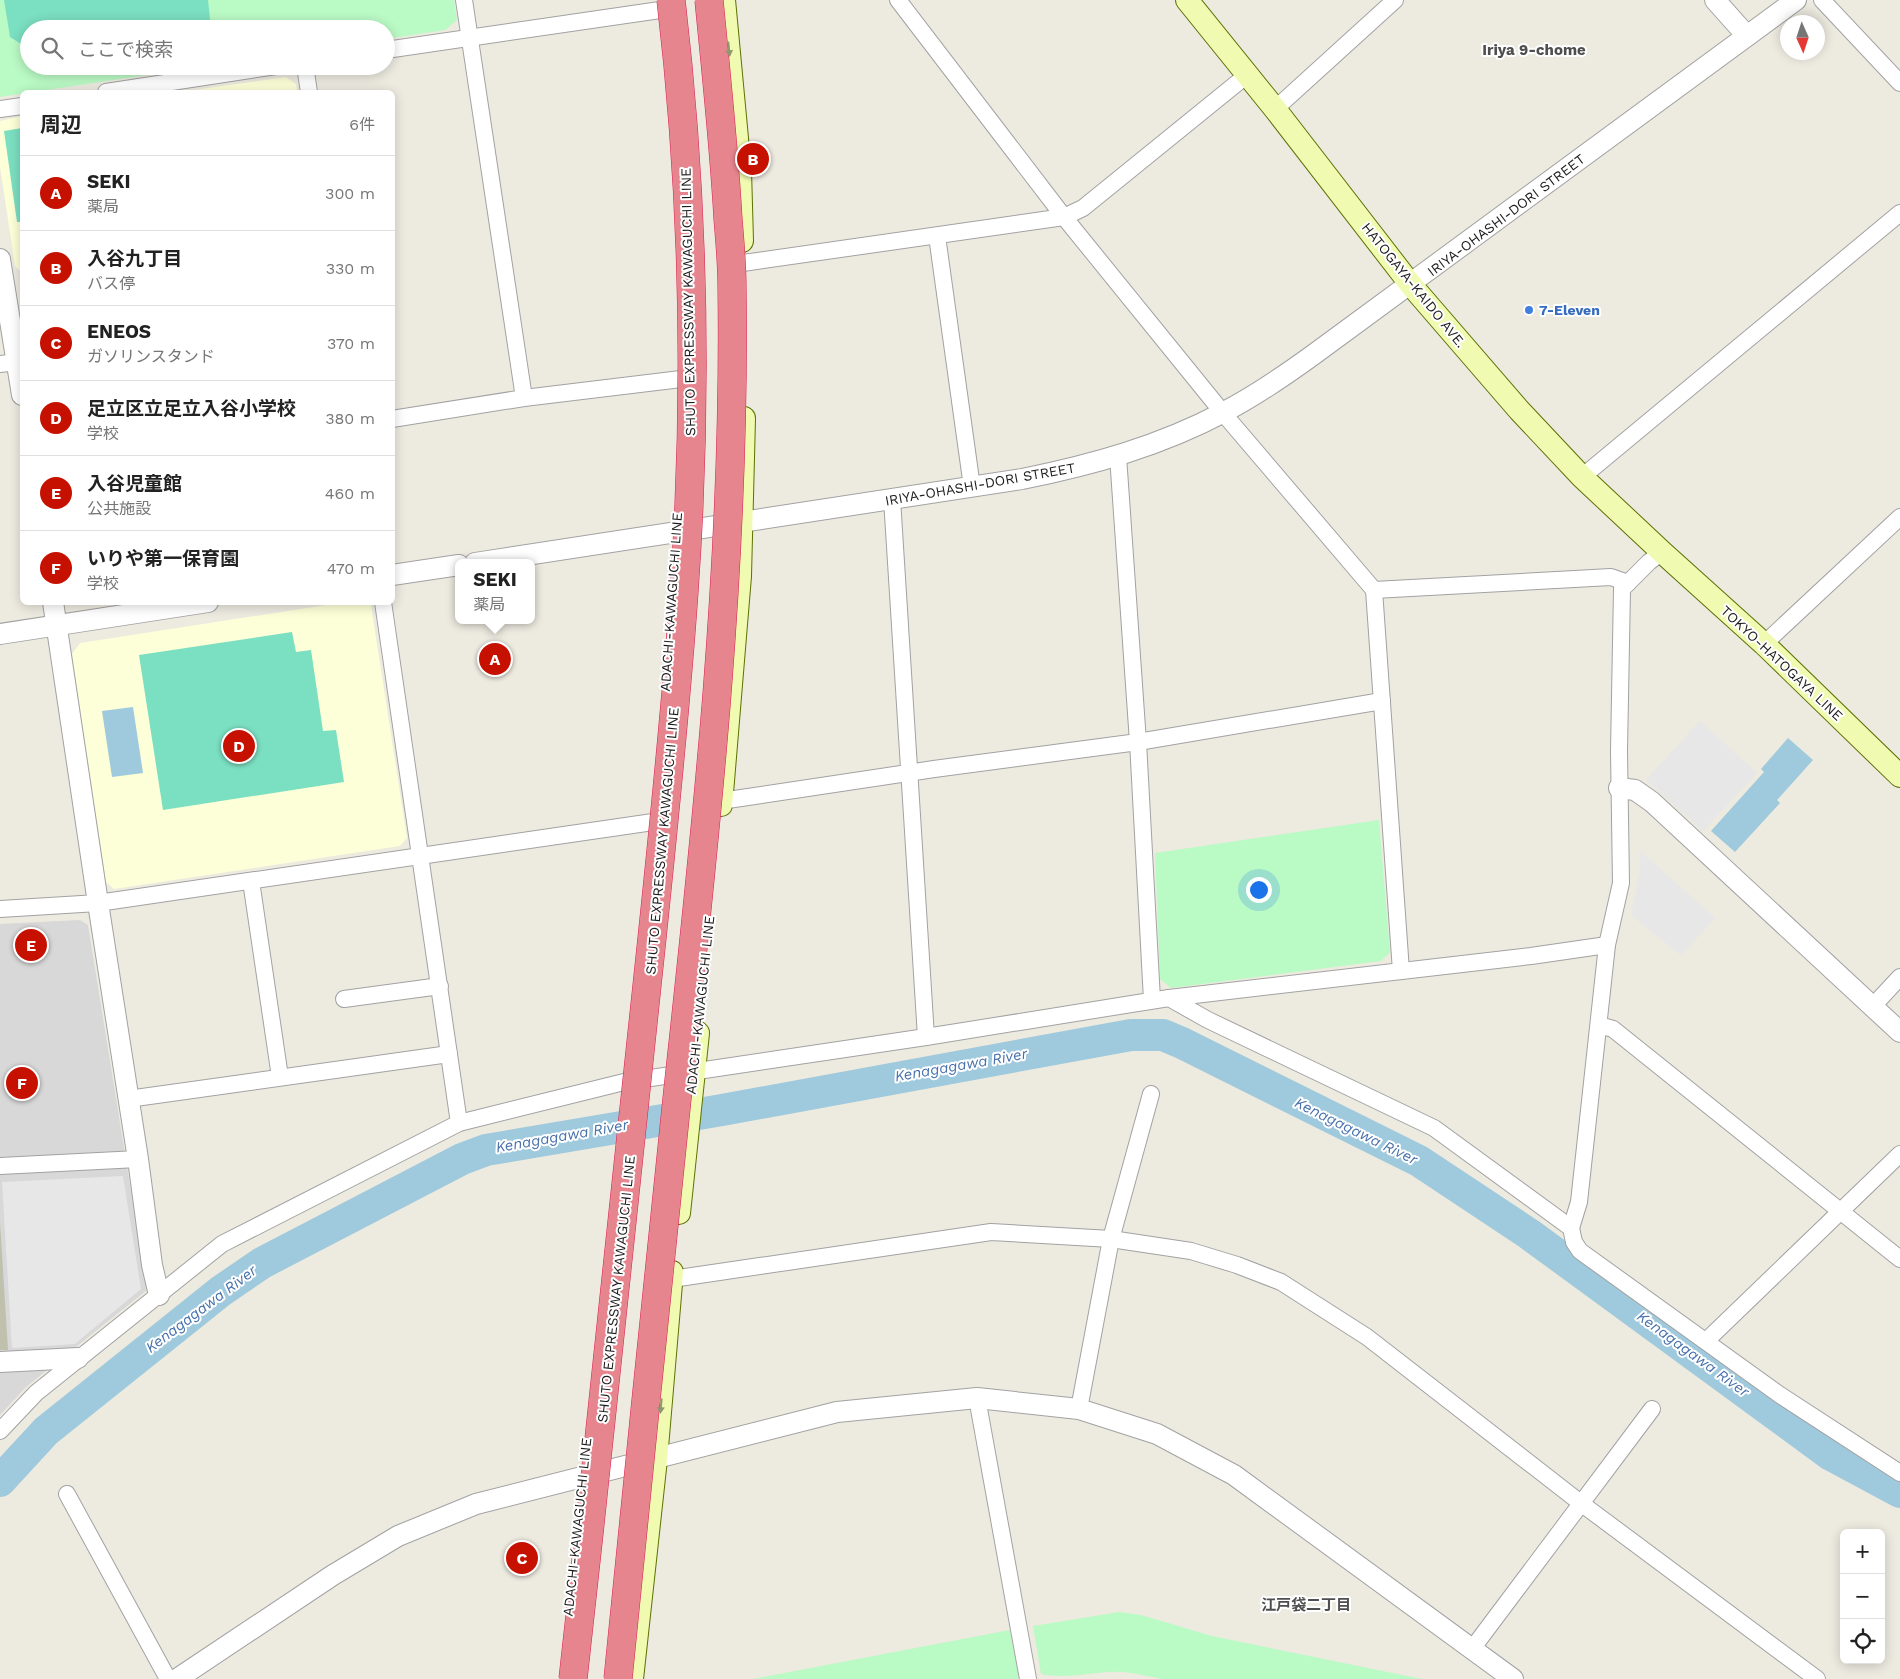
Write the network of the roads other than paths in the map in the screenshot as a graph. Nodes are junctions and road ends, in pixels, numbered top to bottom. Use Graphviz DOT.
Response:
graph roads {
  1 [pos="464,0"];
  2 [pos="694,0"];
  3 [pos="709,0"];
  4 [pos="724,0"];
  5 [pos="898,0"];
  6 [pos="1187,0"];
  7 [pos="1395,0"];
  8 [pos="1715,0"];
  9 [pos="1796,0"];
  10 [pos="1822,0"];
  11 [pos="663,3"];
  12 [pos="1747,36"];
  13 [pos="470,37"];
  14 [pos="395,49"];
  15 [pos="217,75"];
  16 [pos="306,75"];
  17 [pos="1247,75"];
  18 [pos="1900,83"];
  19 [pos="119,90"];
  20 [pos="309,90"];
  21 [pos="20,106"];
  22 [pos="0,109"];
  23 [pos="1275,109"];
  24 [pos="1900,213"];
  25 [pos="1064,216"];
  26 [pos="937,236"];
  27 [pos="0,259"];
  28 [pos="743,263"];
  29 [pos="1411,285"];
  30 [pos="9,363"];
  31 [pos="681,379"];
  32 [pos="20,390"];
  33 [pos="524,398"];
  34 [pos="1223,412"];
  35 [pos="395,419"];
  36 [pos="1118,456"];
  37 [pos="1582,477"];
  38 [pos="972,487"];
  39 [pos="892,499"];
  40 [pos="1900,517"];
  41 [pos="742,521"];
  42 [pos="676,532"];
  43 [pos="1662,552"];
  44 [pos="501,559"];
  45 [pos="455,566"];
  46 [pos="395,575"];
  47 [pos="1628,583"];
  48 [pos="1374,590"];
  49 [pos="53,605"];
  50 [pos="188,605"];
  51 [pos="383,605"];
  52 [pos="56,625"];
  53 [pos="0,634"];
  54 [pos="1764,644"];
  55 [pos="1382,701"];
  56 [pos="1138,742"];
  57 [pos="909,772"];
  58 [pos="1900,776"];
  59 [pos="1619,788"];
  60 [pos="721,801"];
  61 [pos="653,822"];
  62 [pos="422,857"];
  63 [pos="251,881"];
  64 [pos="699,898"];
  65 [pos="98,903"];
  66 [pos="0,909"];
  67 [pos="1607,945"];
  68 [pos="1401,971"];
  69 [pos="1900,977"];
  70 [pos="440,986"];
  71 [pos="1169,998"];
  72 [pos="344,999"];
  73 [pos="1152,1000"];
  74 [pos="1873,1006"];
  75 [pos="1599,1025"];
  76 [pos="1900,1032"];
  77 [pos="926,1037"];
  78 [pos="449,1054"];
  79 [pos="694,1072"];
  80 [pos="280,1077"];
  81 [pos="624,1082"];
  82 [pos="1151,1094"];
  83 [pos="128,1099"];
  84 [pos="459,1123"];
  85 [pos="1900,1154"];
  86 [pos="138,1159"];
  87 [pos="0,1166"];
  88 [pos="627,1194"];
  89 [pos="1841,1212"];
  90 [pos="1571,1228"];
  91 [pos="1111,1239"];
  92 [pos="1900,1259"];
  93 [pos="672,1279"];
  94 [pos="159,1295"];
  95 [pos="1706,1341"];
  96 [pos="78,1358"];
  97 [pos="0,1362"];
  98 [pos="977,1398"];
  99 [pos="1079,1409"];
  100 [pos="1652,1409"];
  101 [pos="0,1431"];
  102 [pos="656,1459"];
  103 [pos="1900,1473"];
  104 [pos="582,1478"];
  105 [pos="67,1494"];
  106 [pos="1582,1504"];
  107 [pos="1472,1649"];
  108 [pos="168,1679"];
  109 [pos="176,1679"];
  110 [pos="562,1679"];
  111 [pos="573,1679"];
  112 [pos="590,1679"];
  113 [pos="618,1679"];
  114 [pos="632,1679"];
  115 [pos="1028,1679"];
  116 [pos="1513,1679"];
  117 [pos="1816,1679"];
  1 -- 13 [label="street"];
  2 -- 64 [label="highway, bridge"];
  3 -- 64 [label="highway, bridge"];
  4 -- 28 [label="main road, ADACHI-KAWAGUCHI LINE, one-way"];
  5 -- 25 [label="street"];
  6 -- 17 [label="main road, HATOGAYA-KAIDO AVE."];
  7 -- 23 [label="street"];
  8 -- 12 [label="street"];
  9 -- 12 [label="street, IRIYA-OHASHI-DORI STREET"];
  10 -- 18 [label="street"];
  11 -- 13 [label="street"];
  11 -- 31 [label="main road, ADACHI-KAWAGUCHI LINE"];
  11 -- 88 [label="highway, SHUTO EXPRESSWAY KAWAGUCHI LINE, bridge"];
  12 -- 29 [label="street, IRIYA-OHASHI-DORI STREET"];
  13 -- 14 [label="street"];
  13 -- 33 [label="street"];
  15 -- 19 [label="street"];
  16 -- 20 [label="street"];
  17 -- 23 [label="main road, HATOGAYA-KAIDO AVE."];
  17 -- 25 [label="street"];
  21 -- 22 [label="street"];
  23 -- 29 [label="main road, HATOGAYA-KAIDO AVE."];
  24 -- 37 [label="street"];
  25 -- 26 [label="street"];
  25 -- 34 [label="street"];
  26 -- 28 [label="street"];
  26 -- 38 [label="street"];
  27 -- 30 [label="street"];
  28 -- 41 [label="main road, ADACHI-KAWAGUCHI LINE"];
  29 -- 34 [label="street, IRIYA-OHASHI-DORI STREET"];
  29 -- 37 [label="main road, HATOGAYA-KAIDO AVE."];
  30 -- 32 [label="street"];
  31 -- 33 [label="street"];
  31 -- 42 [label="main road, ADACHI-KAWAGUCHI LINE"];
  33 -- 35 [label="street"];
  34 -- 36 [label="street, IRIYA-OHASHI-DORI STREET"];
  34 -- 48 [label="street"];
  36 -- 38 [label="street, IRIYA-OHASHI-DORI STREET"];
  36 -- 56 [label="street"];
  37 -- 43 [label="main road, HATOGAYA-KAIDO AVE."];
  38 -- 39 [label="street, IRIYA-OHASHI-DORI STREET"];
  39 -- 41 [label="street, IRIYA-OHASHI-DORI STREET"];
  39 -- 57 [label="street"];
  40 -- 54 [label="street"];
  41 -- 42 [label="street, IRIYA-OHASHI-DORI STREET"];
  41 -- 60 [label="main road, ADACHI-KAWAGUCHI LINE"];
  42 -- 44 [label="street, IRIYA-OHASHI-DORI STREET"];
  42 -- 61 [label="main road, ADACHI-KAWAGUCHI LINE"];
  43 -- 47 [label="street"];
  43 -- 54 [label="main road, TOKYO-HATOGAYA LINE"];
  45 -- 46 [label="street"];
  47 -- 48 [label="street"];
  47 -- 59 [label="street"];
  48 -- 55 [label="street"];
  49 -- 52 [label="street"];
  50 -- 52 [label="street"];
  51 -- 62 [label="street"];
  52 -- 53 [label="street"];
  52 -- 65 [label="street"];
  54 -- 58 [label="main road, TOKYO-HATOGAYA LINE"];
  55 -- 56 [label="street"];
  55 -- 68 [label="street"];
  56 -- 57 [label="street"];
  56 -- 73 [label="street"];
  57 -- 60 [label="street"];
  57 -- 77 [label="street"];
  59 -- 67 [label="street"];
  59 -- 74 [label="street"];
  60 -- 79 [label="main road, ADACHI-KAWAGUCHI LINE"];
  61 -- 62 [label="street"];
  61 -- 81 [label="main road, ADACHI-KAWAGUCHI LINE"];
  62 -- 63 [label="street"];
  62 -- 70 [label="street"];
  63 -- 65 [label="street"];
  63 -- 80 [label="street"];
  64 -- 113 [label="highway, bridge"];
  65 -- 66 [label="street"];
  65 -- 83 [label="street"];
  67 -- 68 [label="street"];
  67 -- 75 [label="street"];
  68 -- 71 [label="street"];
  69 -- 74 [label="street"];
  70 -- 72 [label="street"];
  70 -- 78 [label="street"];
  71 -- 73 [label="street"];
  71 -- 90 [label="street"];
  73 -- 77 [label="street"];
  74 -- 76 [label="street"];
  75 -- 89 [label="street"];
  75 -- 90 [label="street"];
  77 -- 79 [label="street"];
  78 -- 80 [label="street"];
  78 -- 84 [label="street"];
  79 -- 81 [label="street"];
  79 -- 93 [label="main road, ADACHI-KAWAGUCHI LINE"];
  80 -- 83 [label="street"];
  81 -- 84 [label="street"];
  81 -- 104 [label="main road, ADACHI-KAWAGUCHI LINE"];
  82 -- 91 [label="street"];
  83 -- 86 [label="street"];
  84 -- 94 [label="street"];
  85 -- 89 [label="street"];
  86 -- 87 [label="street"];
  86 -- 94 [label="street"];
  88 -- 111 [label="highway, SHUTO EXPRESSWAY KAWAGUCHI LINE, bridge"];
  88 -- 112 [label="highway, bridge"];
  89 -- 92 [label="street"];
  89 -- 95 [label="street"];
  90 -- 95 [label="street"];
  91 -- 93 [label="street"];
  91 -- 99 [label="street"];
  91 -- 106 [label="street"];
  93 -- 102 [label="main road, ADACHI-KAWAGUCHI LINE, one-way"];
  94 -- 96 [label="street"];
  95 -- 103 [label="street"];
  96 -- 97 [label="street"];
  96 -- 101 [label="street"];
  98 -- 99 [label="street"];
  98 -- 102 [label="street"];
  98 -- 115 [label="street"];
  99 -- 107 [label="street"];
  100 -- 106 [label="street"];
  102 -- 104 [label="street"];
  102 -- 114 [label="main road, ADACHI-KAWAGUCHI LINE"];
  104 -- 109 [label="street"];
  104 -- 110 [label="main road, ADACHI-KAWAGUCHI LINE"];
  105 -- 108 [label="street"];
  106 -- 107 [label="street"];
  106 -- 117 [label="street"];
  107 -- 116 [label="street"];
}
